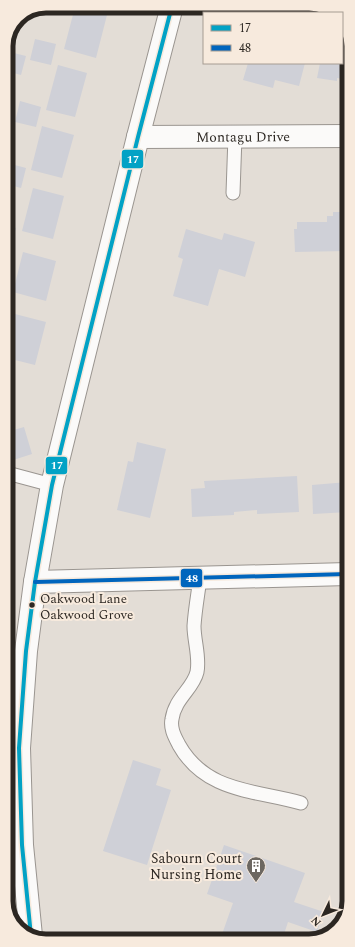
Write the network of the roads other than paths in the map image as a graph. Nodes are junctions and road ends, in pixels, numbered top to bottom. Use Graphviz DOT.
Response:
graph roads {
  1 [pos="170,13"];
  2 [pos="236,136"];
  3 [pos="342,136"];
  4 [pos="138,137"];
  5 [pos="233,193"];
  6 [pos="13,475"];
  7 [pos="52,485"];
  8 [pos="342,574"];
  9 [pos="200,578"];
  10 [pos="35,582"];
  11 [pos="13,748"];
  12 [pos="301,803"];
  13 [pos="30,930"];
  1 -- 4 [label="street"];
  2 -- 3 [label="street, Montagu Drive"];
  2 -- 4 [label="street, Montagu Drive"];
  2 -- 5 [label="lane"];
  4 -- 7 [label="street"];
  6 -- 7 [label="lane"];
  7 -- 10 [label="street"];
  8 -- 9 [label="street"];
  9 -- 10 [label="street"];
  9 -- 12 [label="lane"];
  10 -- 11 [label="street"];
  11 -- 13 [label="street"];
}
